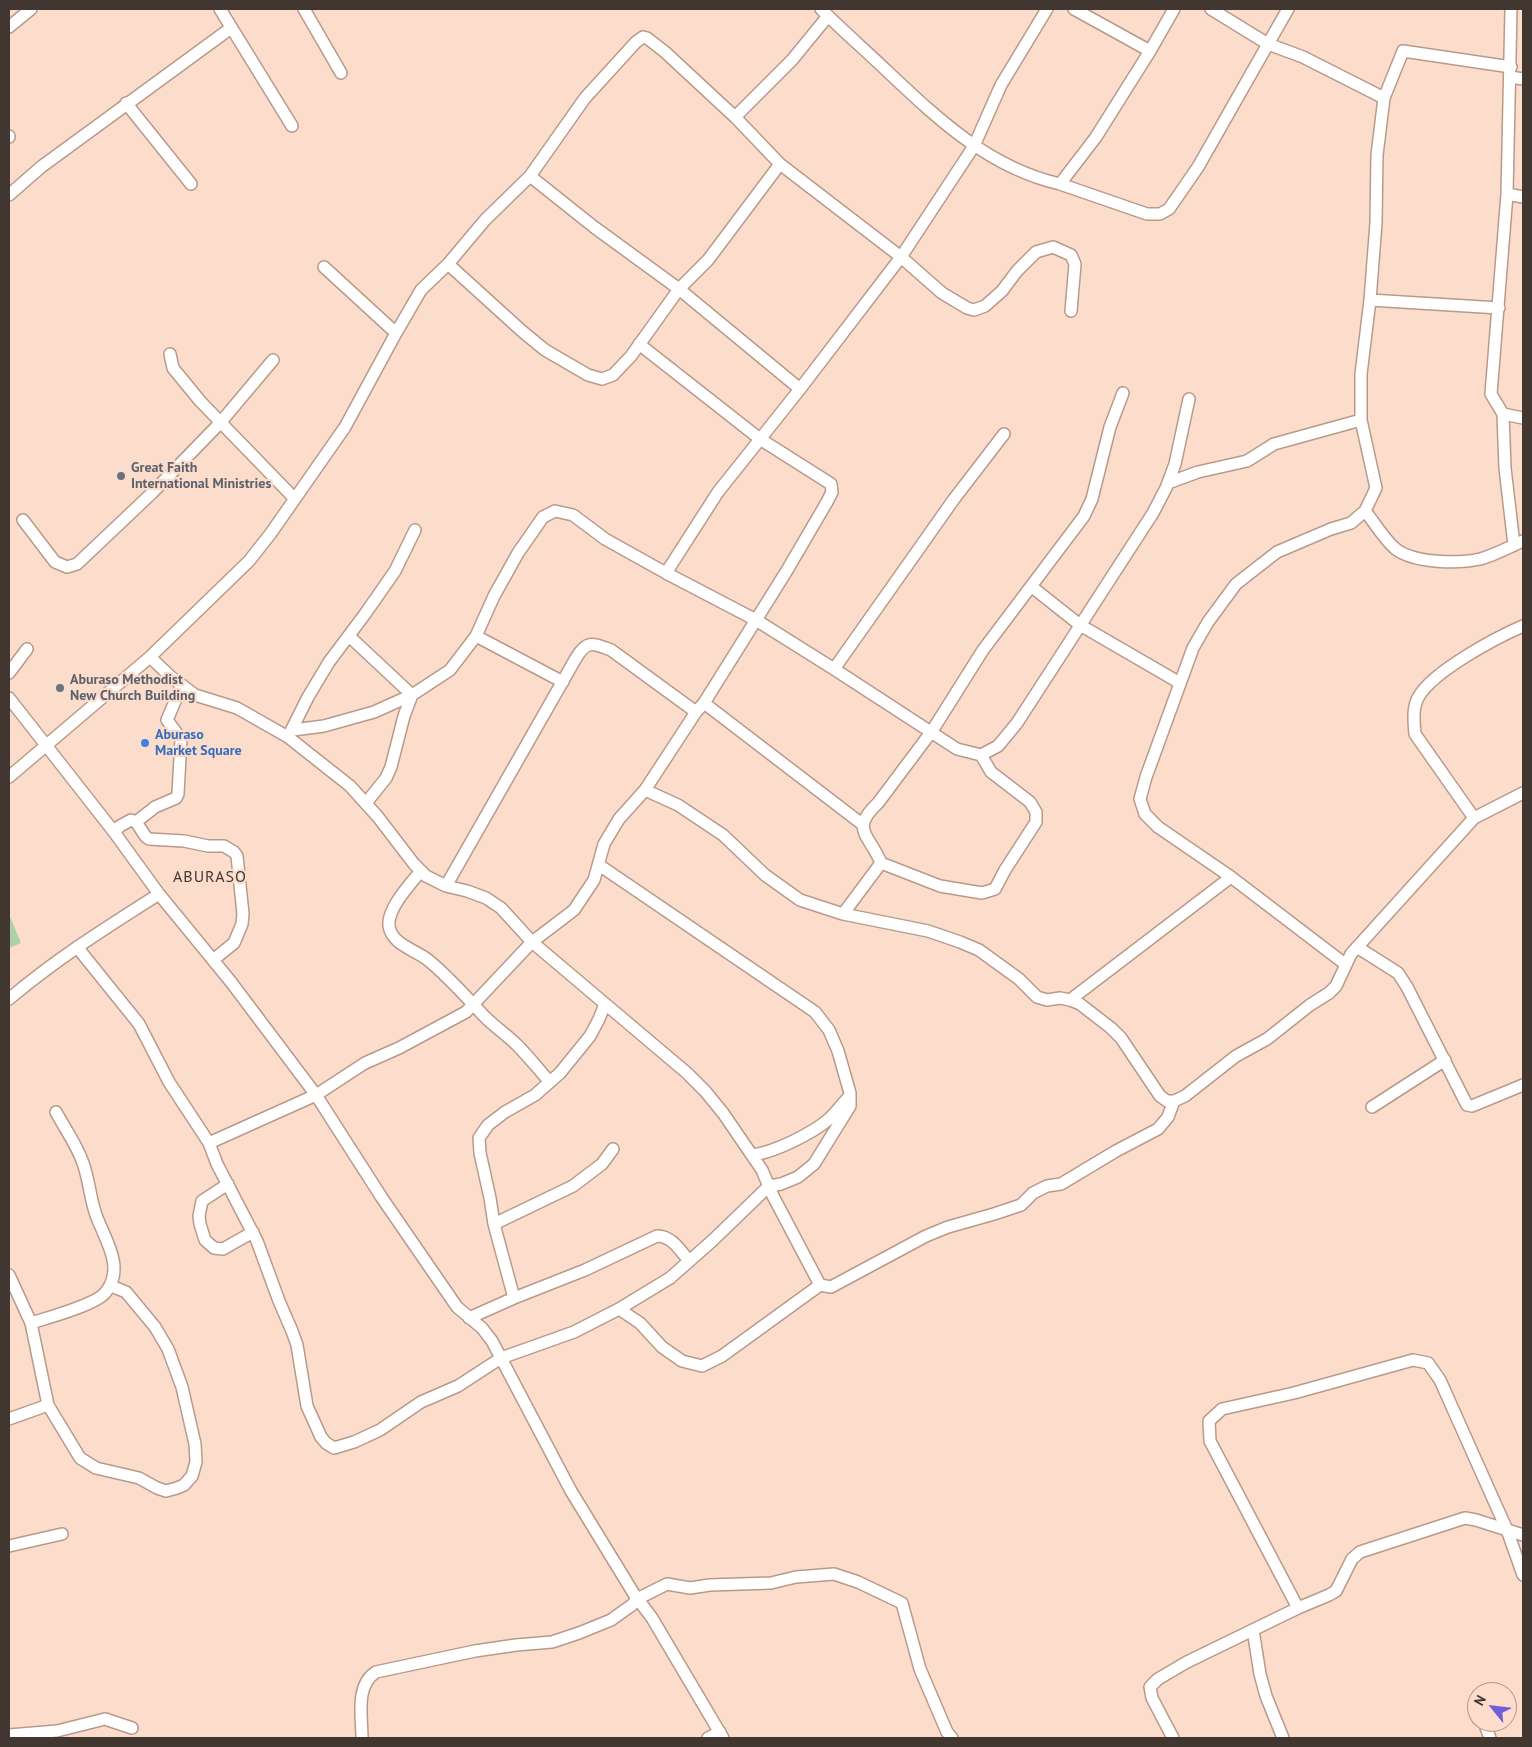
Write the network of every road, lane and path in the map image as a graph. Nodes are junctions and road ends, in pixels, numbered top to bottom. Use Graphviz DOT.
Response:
graph roads {
  1 [pos="31,9"];
  2 [pos="220,9"];
  3 [pos="304,9"];
  4 [pos="1047,9"];
  5 [pos="1074,9"];
  6 [pos="1174,9"];
  7 [pos="1211,9"];
  8 [pos="1288,9"];
  9 [pos="1511,9"];
  10 [pos="824,12"];
  11 [pos="9,27"];
  12 [pos="231,28"];
  13 [pos="1268,44"];
  14 [pos="1150,51"];
  15 [pos="1510,72"];
  16 [pos="342,73"];
  17 [pos="1523,79"];
  18 [pos="1384,98"];
  19 [pos="126,103"];
  20 [pos="735,117"];
  21 [pos="292,126"];
  22 [pos="974,146"];
  23 [pos="780,164"];
  24 [pos="530,176"];
  25 [pos="191,184"];
  26 [pos="1060,184"];
  27 [pos="1507,194"];
  28 [pos="9,195"];
  29 [pos="1523,196"];
  30 [pos="902,257"];
  31 [pos="448,264"];
  32 [pos="324,267"];
  33 [pos="679,289"];
  34 [pos="1370,300"];
  35 [pos="1499,308"];
  36 [pos="1071,311"];
  37 [pos="396,333"];
  38 [pos="640,344"];
  39 [pos="170,354"];
  40 [pos="273,360"];
  41 [pos="800,389"];
  42 [pos="1123,393"];
  43 [pos="1189,399"];
  44 [pos="1503,414"];
  45 [pos="1523,418"];
  46 [pos="1362,420"];
  47 [pos="220,423"];
  48 [pos="1004,434"];
  49 [pos="760,439"];
  50 [pos="1168,483"];
  51 [pos="295,499"];
  52 [pos="1365,511"];
  53 [pos="23,520"];
  54 [pos="414,530"];
  55 [pos="1519,543"];
  56 [pos="666,574"];
  57 [pos="1032,587"];
  58 [pos="756,620"];
  59 [pos="1080,625"];
  60 [pos="1523,626"];
  61 [pos="349,636"];
  62 [pos="476,636"];
  63 [pos="27,649"];
  64 [pos="150,657"];
  65 [pos="834,669"];
  66 [pos="9,672"];
  67 [pos="563,682"];
  68 [pos="1180,683"];
  69 [pos="182,685"];
  70 [pos="412,695"];
  71 [pos="9,698"];
  72 [pos="704,703"];
  73 [pos="696,712"];
  74 [pos="932,731"];
  75 [pos="291,733"];
  76 [pos="45,744"];
  77 [pos="981,755"];
  78 [pos="9,777"];
  79 [pos="645,790"];
  80 [pos="1523,793"];
  81 [pos="366,803"];
  82 [pos="1474,818"];
  83 [pos="136,822"];
  84 [pos="862,824"];
  85 [pos="114,832"];
  86 [pos="881,863"];
  87 [pos="599,865"];
  88 [pos="421,871"];
  89 [pos="1232,878"];
  90 [pos="446,886"];
  91 [pos="159,894"];
  92 [pos="843,914"];
  93 [pos="532,942"];
  94 [pos="77,946"];
  95 [pos="1357,947"];
  96 [pos="213,960"];
  97 [pos="1345,964"];
  98 [pos="9,999"];
  99 [pos="1070,1000"];
  100 [pos="474,1004"];
  101 [pos="604,1004"];
  102 [pos="1445,1060"];
  103 [pos="550,1082"];
  104 [pos="1523,1085"];
  105 [pos="316,1095"];
  106 [pos="850,1096"];
  107 [pos="1174,1101"];
  108 [pos="1372,1107"];
  109 [pos="56,1112"];
  110 [pos="209,1144"];
  111 [pos="613,1149"];
  112 [pos="752,1155"];
  113 [pos="228,1184"];
  114 [pos="769,1186"];
  115 [pos="494,1224"];
  116 [pos="252,1232"];
  117 [pos="689,1261"];
  118 [pos="9,1275"];
  119 [pos="820,1285"];
  120 [pos="111,1286"];
  121 [pos="514,1298"];
  122 [pos="619,1309"];
  123 [pos="469,1318"];
  124 [pos="31,1323"];
  125 [pos="501,1358"];
  126 [pos="48,1405"];
  127 [pos="9,1419"];
  128 [pos="1507,1530"];
  129 [pos="62,1534"];
  130 [pos="1523,1534"];
  131 [pos="9,1546"];
  132 [pos="1523,1575"];
  133 [pos="637,1599"];
  134 [pos="1298,1608"];
  135 [pos="1253,1630"];
  136 [pos="132,1728"];
  137 [pos="9,1735"];
  138 [pos="721,1735"];
  139 [pos="362,1738"];
  140 [pos="708,1738"];
  141 [pos="952,1738"];
  142 [pos="1173,1738"];
  143 [pos="1284,1738"];
  1 -- 11 [label="street"];
  2 -- 12 [label="street"];
  3 -- 16 [label="street"];
  4 -- 22 [label="street"];
  5 -- 14 [label="street"];
  6 -- 14 [label="street"];
  7 -- 13 [label="street"];
  8 -- 13 [label="street"];
  9 -- 15 [label="street"];
  10 -- 20 [label="street"];
  10 -- 22 [label="street"];
  12 -- 19 [label="street"];
  12 -- 21 [label="street"];
  13 -- 18 [label="street"];
  13 -- 26 [label="street"];
  14 -- 26 [label="street"];
  15 -- 17 [label="street"];
  15 -- 18 [label="street"];
  15 -- 27 [label="street"];
  18 -- 34 [label="street"];
  19 -- 25 [label="street"];
  19 -- 28 [label="street"];
  20 -- 23 [label="street"];
  20 -- 24 [label="street"];
  22 -- 26 [label="street"];
  22 -- 30 [label="street"];
  23 -- 30 [label="street"];
  23 -- 33 [label="street"];
  24 -- 31 [label="street"];
  24 -- 33 [label="street"];
  27 -- 29 [label="street"];
  27 -- 35 [label="street"];
  30 -- 36 [label="street"];
  30 -- 41 [label="street"];
  31 -- 37 [label="street"];
  31 -- 38 [label="street"];
  32 -- 37 [label="street"];
  33 -- 38 [label="street"];
  33 -- 41 [label="street"];
  34 -- 35 [label="street"];
  34 -- 46 [label="street"];
  35 -- 44 [label="street"];
  37 -- 51 [label="street"];
  38 -- 49 [label="street"];
  39 -- 47 [label="street"];
  40 -- 47 [label="street"];
  41 -- 49 [label="street"];
  42 -- 57 [label="street"];
  43 -- 50 [label="street"];
  44 -- 45 [label="street"];
  44 -- 55 [label="street"];
  46 -- 50 [label="street"];
  46 -- 52 [label="street"];
  47 -- 51 [label="street"];
  47 -- 53 [label="street"];
  48 -- 65 [label="street"];
  49 -- 56 [label="street"];
  49 -- 58 [label="street"];
  50 -- 59 [label="street"];
  51 -- 64 [label="street"];
  52 -- 55 [label="street"];
  52 -- 68 [label="street"];
  54 -- 61 [label="street"];
  56 -- 58 [label="street"];
  56 -- 62 [label="street"];
  57 -- 59 [label="street"];
  57 -- 74 [label="street"];
  58 -- 65 [label="street"];
  58 -- 72 [label="street"];
  59 -- 68 [label="street"];
  59 -- 77 [label="street"];
  60 -- 82 [label="street"];
  61 -- 70 [label="street"];
  61 -- 75 [label="street"];
  62 -- 67 [label="street"];
  62 -- 70 [label="street"];
  63 -- 66 [label="street"];
  64 -- 69 [label="street"];
  64 -- 76 [label="street"];
  65 -- 74 [label="street"];
  67 -- 73 [label="street"];
  67 -- 90 [label="street"];
  68 -- 89 [label="street"];
  69 -- 75 [label="street"];
  69 -- 83 [label="street"];
  70 -- 75 [label="street"];
  70 -- 81 [label="street"];
  71 -- 76 [label="street"];
  72 -- 73 [label="street"];
  72 -- 84 [label="street"];
  73 -- 79 [label="street"];
  74 -- 77 [label="street"];
  74 -- 84 [label="street"];
  75 -- 81 [label="street"];
  76 -- 78 [label="street"];
  76 -- 85 [label="street"];
  77 -- 86 [label="street"];
  79 -- 87 [label="street"];
  79 -- 92 [label="street"];
  80 -- 82 [label="street"];
  81 -- 88 [label="street"];
  82 -- 95 [label="street"];
  83 -- 85 [label="street"];
  83 -- 96 [label="street"];
  84 -- 86 [label="street"];
  85 -- 91 [label="street"];
  86 -- 92 [label="street"];
  87 -- 93 [label="street"];
  87 -- 106 [label="street"];
  88 -- 90 [label="street"];
  88 -- 100 [label="street"];
  89 -- 97 [label="street"];
  89 -- 99 [label="street"];
  90 -- 93 [label="street"];
  91 -- 94 [label="street"];
  91 -- 96 [label="street"];
  92 -- 99 [label="street"];
  93 -- 100 [label="street"];
  93 -- 101 [label="street"];
  94 -- 98 [label="street"];
  94 -- 110 [label="street"];
  95 -- 97 [label="street"];
  95 -- 102 [label="street"];
  96 -- 105 [label="street"];
  97 -- 107 [label="street"];
  99 -- 107 [label="street"];
  100 -- 103 [label="street"];
  100 -- 105 [label="street"];
  101 -- 103 [label="street"];
  101 -- 112 [label="street"];
  102 -- 104 [label="street"];
  102 -- 108 [label="street"];
  103 -- 115 [label="street"];
  105 -- 110 [label="street"];
  105 -- 123 [label="street"];
  106 -- 112 [label="street"];
  106 -- 114 [label="street"];
  107 -- 119 [label="street"];
  109 -- 120 [label="street"];
  110 -- 113 [label="street"];
  111 -- 115 [label="street"];
  112 -- 114 [label="street"];
  113 -- 116 [label="street"];
  113 -- 116 [label="street"];
  114 -- 117 [label="street"];
  114 -- 119 [label="street"];
  115 -- 121 [label="street"];
  116 -- 125 [label="street"];
  117 -- 121 [label="street"];
  117 -- 122 [label="street"];
  118 -- 124 [label="street"];
  119 -- 122 [label="street"];
  120 -- 124 [label="street"];
  120 -- 126 [label="street"];
  121 -- 123 [label="street"];
  122 -- 125 [label="street"];
  123 -- 125 [label="street"];
  124 -- 126 [label="street"];
  125 -- 133 [label="street"];
  126 -- 127 [label="street"];
  128 -- 130 [label="street"];
  128 -- 132 [label="street"];
  128 -- 134 [label="street"];
  128 -- 134 [label="street"];
  129 -- 131 [label="street"];
  133 -- 138 [label="street"];
  133 -- 139 [label="street"];
  133 -- 141 [label="street"];
  134 -- 135 [label="street"];
  135 -- 142 [label="street"];
  135 -- 143 [label="street"];
  136 -- 137 [label="street"];
  138 -- 140 [label="street"];
}
